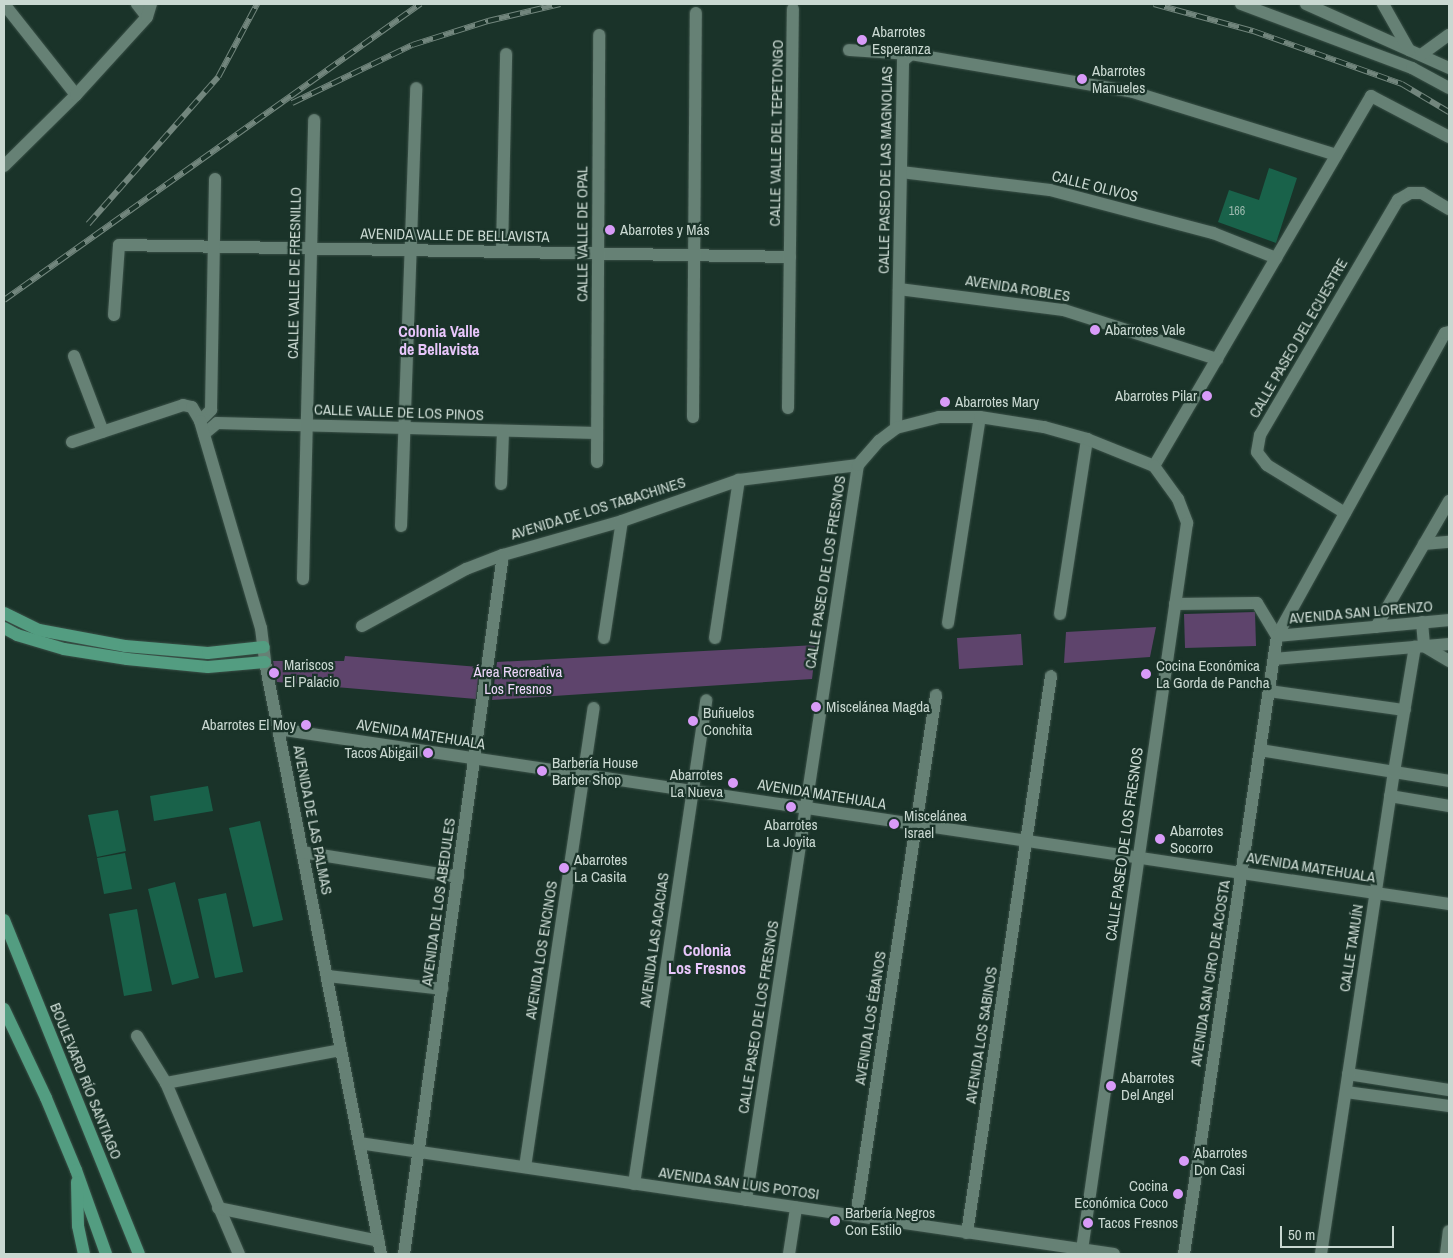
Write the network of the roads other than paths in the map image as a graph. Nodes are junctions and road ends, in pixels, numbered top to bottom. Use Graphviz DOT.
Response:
graph roads {
  1 [pos="4,4"];
  2 [pos="137,4"];
  3 [pos="151,4"];
  4 [pos="1241,4"];
  5 [pos="1306,4"];
  6 [pos="1383,4"];
  7 [pos="793,10"];
  8 [pos="696,13"];
  9 [pos="147,17"];
  10 [pos="599,35"];
  11 [pos="1449,35"];
  12 [pos="849,50"];
  13 [pos="1415,52"];
  14 [pos="506,54"];
  15 [pos="911,54"];
  16 [pos="1449,68"];
  17 [pos="416,88"];
  18 [pos="1449,88"];
  19 [pos="76,95"];
  20 [pos="314,120"];
  21 [pos="1449,137"];
  22 [pos="1336,155"];
  23 [pos="4,166"];
  24 [pos="900,172"];
  25 [pos="215,179"];
  26 [pos="1449,210"];
  27 [pos="214,247"];
  28 [pos="311,248"];
  29 [pos="410,250"];
  30 [pos="502,252"];
  31 [pos="598,253"];
  32 [pos="695,255"];
  33 [pos="790,257"];
  34 [pos="1276,258"];
  35 [pos="898,289"];
  36 [pos="114,315"];
  37 [pos="1449,332"];
  38 [pos="74,356"];
  39 [pos="1216,358"];
  40 [pos="788,408"];
  41 [pos="694,417"];
  42 [pos="980,417"];
  43 [pos="307,426"];
  44 [pos="202,428"];
  45 [pos="404,428"];
  46 [pos="896,428"];
  47 [pos="503,431"];
  48 [pos="103,432"];
  49 [pos="597,434"];
  50 [pos="1087,438"];
  51 [pos="72,442"];
  52 [pos="597,462"];
  53 [pos="858,464"];
  54 [pos="1154,466"];
  55 [pos="739,480"];
  56 [pos="501,484"];
  57 [pos="1449,501"];
  58 [pos="1345,513"];
  59 [pos="622,521"];
  60 [pos="401,526"];
  61 [pos="1449,542"];
  62 [pos="1424,544"];
  63 [pos="503,554"];
  64 [pos="303,579"];
  65 [pos="1175,604"];
  66 [pos="4,614"];
  67 [pos="1060,614"];
  68 [pos="1449,620"];
  69 [pos="948,622"];
  70 [pos="1422,622"];
  71 [pos="362,626"];
  72 [pos="1376,627"];
  73 [pos="4,628"];
  74 [pos="1277,636"];
  75 [pos="604,638"];
  76 [pos="716,638"];
  77 [pos="1449,644"];
  78 [pos="264,647"];
  79 [pos="1420,647"];
  80 [pos="1274,659"];
  81 [pos="1449,661"];
  82 [pos="265,662"];
  83 [pos="1051,676"];
  84 [pos="1269,691"];
  85 [pos="936,695"];
  86 [pos="706,700"];
  87 [pos="594,708"];
  88 [pos="1404,710"];
  89 [pos="278,729"];
  90 [pos="1260,750"];
  91 [pos="474,759"];
  92 [pos="1394,772"];
  93 [pos="584,775"];
  94 [pos="1449,781"];
  95 [pos="692,792"];
  96 [pos="1390,796"];
  97 [pos="1449,806"];
  98 [pos="806,808"];
  99 [pos="916,825"];
  100 [pos="1026,841"];
  101 [pos="302,852"];
  102 [pos="1138,858"];
  103 [pos="1241,873"];
  104 [pos="458,877"];
  105 [pos="1375,894"];
  106 [pos="1449,904"];
  107 [pos="4,920"];
  108 [pos="327,976"];
  109 [pos="442,990"];
  110 [pos="4,1009"];
  111 [pos="137,1036"];
  112 [pos="341,1050"];
  113 [pos="1348,1074"];
  114 [pos="166,1083"];
  115 [pos="1449,1090"];
  116 [pos="1346,1092"];
  117 [pos="1449,1106"];
  118 [pos="359,1143"];
  119 [pos="419,1152"];
  120 [pos="525,1168"];
  121 [pos="76,1170"];
  122 [pos="634,1184"];
  123 [pos="746,1200"];
  124 [pos="218,1208"];
  125 [pos="796,1208"];
  126 [pos="856,1216"];
  127 [pos="1449,1231"];
  128 [pos="968,1233"];
  129 [pos="378,1241"];
  130 [pos="1082,1250"];
  131 [pos="84,1254"];
  132 [pos="106,1254"];
  133 [pos="140,1254"];
  134 [pos="239,1254"];
  135 [pos="381,1254"];
  136 [pos="404,1254"];
  137 [pos="789,1254"];
  138 [pos="1114,1254"];
  139 [pos="1184,1254"];
  140 [pos="1321,1254"];
  141 [pos="1446,1254"];
  1 -- 19 [label="street"];
  2 -- 9 [label="street"];
  3 -- 9 [label="street"];
  4 -- 18 [label="street"];
  5 -- 13 [label="street"];
  6 -- 13 [label="street"];
  7 -- 33 [label="street, CALLE VALLE DEL TEPETONGO"];
  8 -- 32 [label="street"];
  9 -- 19 [label="street"];
  10 -- 31 [label="street, CALLE VALLE DE OPAL"];
  11 -- 13 [label="street"];
  12 -- 15 [label="street"];
  13 -- 16 [label="street"];
  14 -- 30 [label="street"];
  15 -- 22 [label="street, CALLE PASEO DE LAS MAGNOLIAS"];
  15 -- 24 [label="street, CALLE PASEO DE LAS MAGNOLIAS"];
  17 -- 29 [label="street"];
  19 -- 23 [label="street"];
  20 -- 28 [label="street, CALLE VALLE DE FRESNILLO"];
  21 -- 22 [label="street"];
  22 -- 34 [label="street"];
  24 -- 34 [label="street, CALLE OLIVOS"];
  24 -- 35 [label="street, CALLE PASEO DE LAS MAGNOLIAS"];
  25 -- 27 [label="street"];
  26 -- 58 [label="street, CALLE PASEO DEL ECUESTRE"];
  27 -- 28 [label="street, AVENIDA VALLE DE BELLAVISTA"];
  27 -- 36 [label="street, AVENIDA VALLE DE BELLAVISTA"];
  27 -- 44 [label="street"];
  28 -- 29 [label="street, AVENIDA VALLE DE BELLAVISTA"];
  28 -- 43 [label="street, CALLE VALLE DE FRESNILLO"];
  29 -- 30 [label="street, AVENIDA VALLE DE BELLAVISTA"];
  29 -- 45 [label="street"];
  30 -- 31 [label="street, AVENIDA VALLE DE BELLAVISTA"];
  31 -- 32 [label="street, AVENIDA VALLE DE BELLAVISTA"];
  31 -- 49 [label="street, CALLE VALLE DE OPAL"];
  32 -- 33 [label="street, AVENIDA VALLE DE BELLAVISTA"];
  32 -- 41 [label="street"];
  33 -- 40 [label="street, CALLE VALLE DEL TEPETONGO"];
  34 -- 39 [label="street"];
  35 -- 39 [label="street, AVENIDA ROBLES"];
  35 -- 46 [label="street, CALLE PASEO DE LAS MAGNOLIAS"];
  37 -- 58 [label="street"];
  38 -- 48 [label="street"];
  39 -- 54 [label="street"];
  42 -- 46 [label="street, CALLE PASEO DE LOS FRESNOS"];
  42 -- 50 [label="street, CALLE PASEO DE LOS FRESNOS"];
  42 -- 69 [label="street"];
  43 -- 44 [label="street, CALLE VALLE DE LOS PINOS"];
  43 -- 45 [label="street, CALLE VALLE DE LOS PINOS"];
  43 -- 64 [label="street, CALLE VALLE DE FRESNILLO"];
  44 -- 48 [label="street, AVENIDA DE LAS PALMAS"];
  44 -- 78 [label="street, AVENIDA DE LAS PALMAS"];
  45 -- 47 [label="street, CALLE VALLE DE LOS PINOS"];
  45 -- 60 [label="street"];
  46 -- 53 [label="street, CALLE PASEO DE LOS FRESNOS"];
  47 -- 49 [label="street, CALLE VALLE DE LOS PINOS"];
  47 -- 56 [label="street"];
  48 -- 51 [label="street"];
  49 -- 52 [label="street, CALLE VALLE DE OPAL"];
  50 -- 54 [label="street, CALLE PASEO DE LOS FRESNOS"];
  50 -- 67 [label="street"];
  53 -- 55 [label="street, AVENIDA DE LOS TABACHINES"];
  53 -- 98 [label="street, CALLE PASEO DE LOS FRESNOS"];
  54 -- 65 [label="street, CALLE PASEO DE LOS FRESNOS"];
  55 -- 59 [label="street, AVENIDA DE LOS TABACHINES"];
  55 -- 76 [label="street"];
  57 -- 62 [label="street"];
  58 -- 74 [label="street"];
  59 -- 63 [label="street, AVENIDA DE LOS TABACHINES"];
  59 -- 75 [label="street"];
  61 -- 62 [label="street"];
  62 -- 72 [label="street"];
  63 -- 71 [label="street, AVENIDA DE LOS TABACHINES"];
  63 -- 91 [label="street, AVENIDA DE LOS ABEDULES"];
  65 -- 74 [label="street, AVENIDA SAN LORENZO"];
  65 -- 102 [label="street, CALLE PASEO DE LOS FRESNOS"];
  66 -- 78 [label="main road"];
  68 -- 70 [label="street, AVENIDA SAN LORENZO"];
  70 -- 72 [label="street, AVENIDA SAN LORENZO"];
  70 -- 79 [label="street, CALLE TAMUÍN"];
  72 -- 74 [label="street, AVENIDA SAN LORENZO"];
  73 -- 82 [label="main road"];
  74 -- 80 [label="street, AVENIDA SAN CIRO DE ACOSTA"];
  77 -- 79 [label="street"];
  78 -- 82 [label="street, AVENIDA DE LAS PALMAS"];
  79 -- 80 [label="street"];
  79 -- 81 [label="street"];
  79 -- 88 [label="street, CALLE TAMUÍN"];
  80 -- 84 [label="street, AVENIDA SAN CIRO DE ACOSTA"];
  82 -- 89 [label="street, AVENIDA DE LAS PALMAS"];
  83 -- 100 [label="street, AVENIDA LOS SABINOS"];
  84 -- 88 [label="street"];
  84 -- 90 [label="street, AVENIDA SAN CIRO DE ACOSTA"];
  85 -- 99 [label="street, AVENIDA LOS ÉBANOS"];
  86 -- 95 [label="street, AVENIDA LAS ACACIAS"];
  87 -- 93 [label="street, AVENIDA LOS ENCINOS"];
  88 -- 92 [label="street, CALLE TAMUÍN"];
  89 -- 91 [label="street, AVENIDA MATEHUALA"];
  89 -- 101 [label="street, AVENIDA DE LAS PALMAS"];
  90 -- 92 [label="street"];
  90 -- 103 [label="street, AVENIDA SAN CIRO DE ACOSTA"];
  91 -- 93 [label="street, AVENIDA MATEHUALA"];
  91 -- 104 [label="street, AVENIDA DE LOS ABEDULES"];
  92 -- 94 [label="street"];
  92 -- 96 [label="street, CALLE TAMUÍN"];
  93 -- 95 [label="street, AVENIDA MATEHUALA"];
  93 -- 120 [label="street, AVENIDA LOS ENCINOS"];
  95 -- 98 [label="street, AVENIDA MATEHUALA"];
  95 -- 122 [label="street, AVENIDA LAS ACACIAS"];
  96 -- 97 [label="street"];
  96 -- 105 [label="street, CALLE TAMUÍN"];
  98 -- 99 [label="street, AVENIDA MATEHUALA"];
  98 -- 123 [label="street, CALLE PASEO DE LOS FRESNOS"];
  99 -- 100 [label="street, AVENIDA MATEHUALA"];
  99 -- 126 [label="street, AVENIDA LOS ÉBANOS"];
  100 -- 102 [label="street, AVENIDA MATEHUALA"];
  100 -- 128 [label="street, AVENIDA LOS SABINOS"];
  101 -- 104 [label="street"];
  101 -- 108 [label="street, AVENIDA DE LAS PALMAS"];
  102 -- 103 [label="street, AVENIDA MATEHUALA"];
  102 -- 130 [label="street, CALLE PASEO DE LOS FRESNOS"];
  103 -- 105 [label="street, AVENIDA MATEHUALA"];
  103 -- 139 [label="street, AVENIDA SAN CIRO DE ACOSTA"];
  104 -- 109 [label="street, AVENIDA DE LOS ABEDULES"];
  105 -- 106 [label="street, AVENIDA MATEHUALA"];
  105 -- 113 [label="street, CALLE TAMUÍN"];
  107 -- 133 [label="main road, BOULEVARD RÍO SANTIAGO"];
  108 -- 109 [label="street"];
  108 -- 112 [label="street, AVENIDA DE LAS PALMAS"];
  109 -- 119 [label="street, AVENIDA DE LOS ABEDULES"];
  110 -- 121 [label="main road"];
  111 -- 114 [label="street"];
  112 -- 114 [label="street"];
  112 -- 118 [label="street, AVENIDA DE LAS PALMAS"];
  113 -- 115 [label="street"];
  113 -- 116 [label="street, CALLE TAMUÍN"];
  114 -- 124 [label="street"];
  116 -- 117 [label="street"];
  116 -- 140 [label="street, CALLE TAMUÍN"];
  118 -- 119 [label="street, AVENIDA SAN LUIS POTOSI"];
  118 -- 129 [label="street, AVENIDA DE LAS PALMAS"];
  119 -- 120 [label="street, AVENIDA SAN LUIS POTOSI"];
  119 -- 136 [label="street, AVENIDA DE LOS ABEDULES"];
  120 -- 122 [label="street, AVENIDA SAN LUIS POTOSI"];
  121 -- 131 [label="main road"];
  121 -- 132 [label="main road"];
  122 -- 123 [label="street, AVENIDA SAN LUIS POTOSI"];
  123 -- 125 [label="street, AVENIDA SAN LUIS POTOSI"];
  124 -- 129 [label="street"];
  124 -- 134 [label="street"];
  125 -- 126 [label="street, AVENIDA SAN LUIS POTOSI"];
  125 -- 137 [label="street"];
  126 -- 128 [label="street, AVENIDA SAN LUIS POTOSI"];
  127 -- 141 [label="street"];
  128 -- 130 [label="street, AVENIDA SAN LUIS POTOSI"];
  129 -- 135 [label="street, AVENIDA DE LAS PALMAS"];
  130 -- 138 [label="street, AVENIDA SAN LUIS POTOSI"];
}
